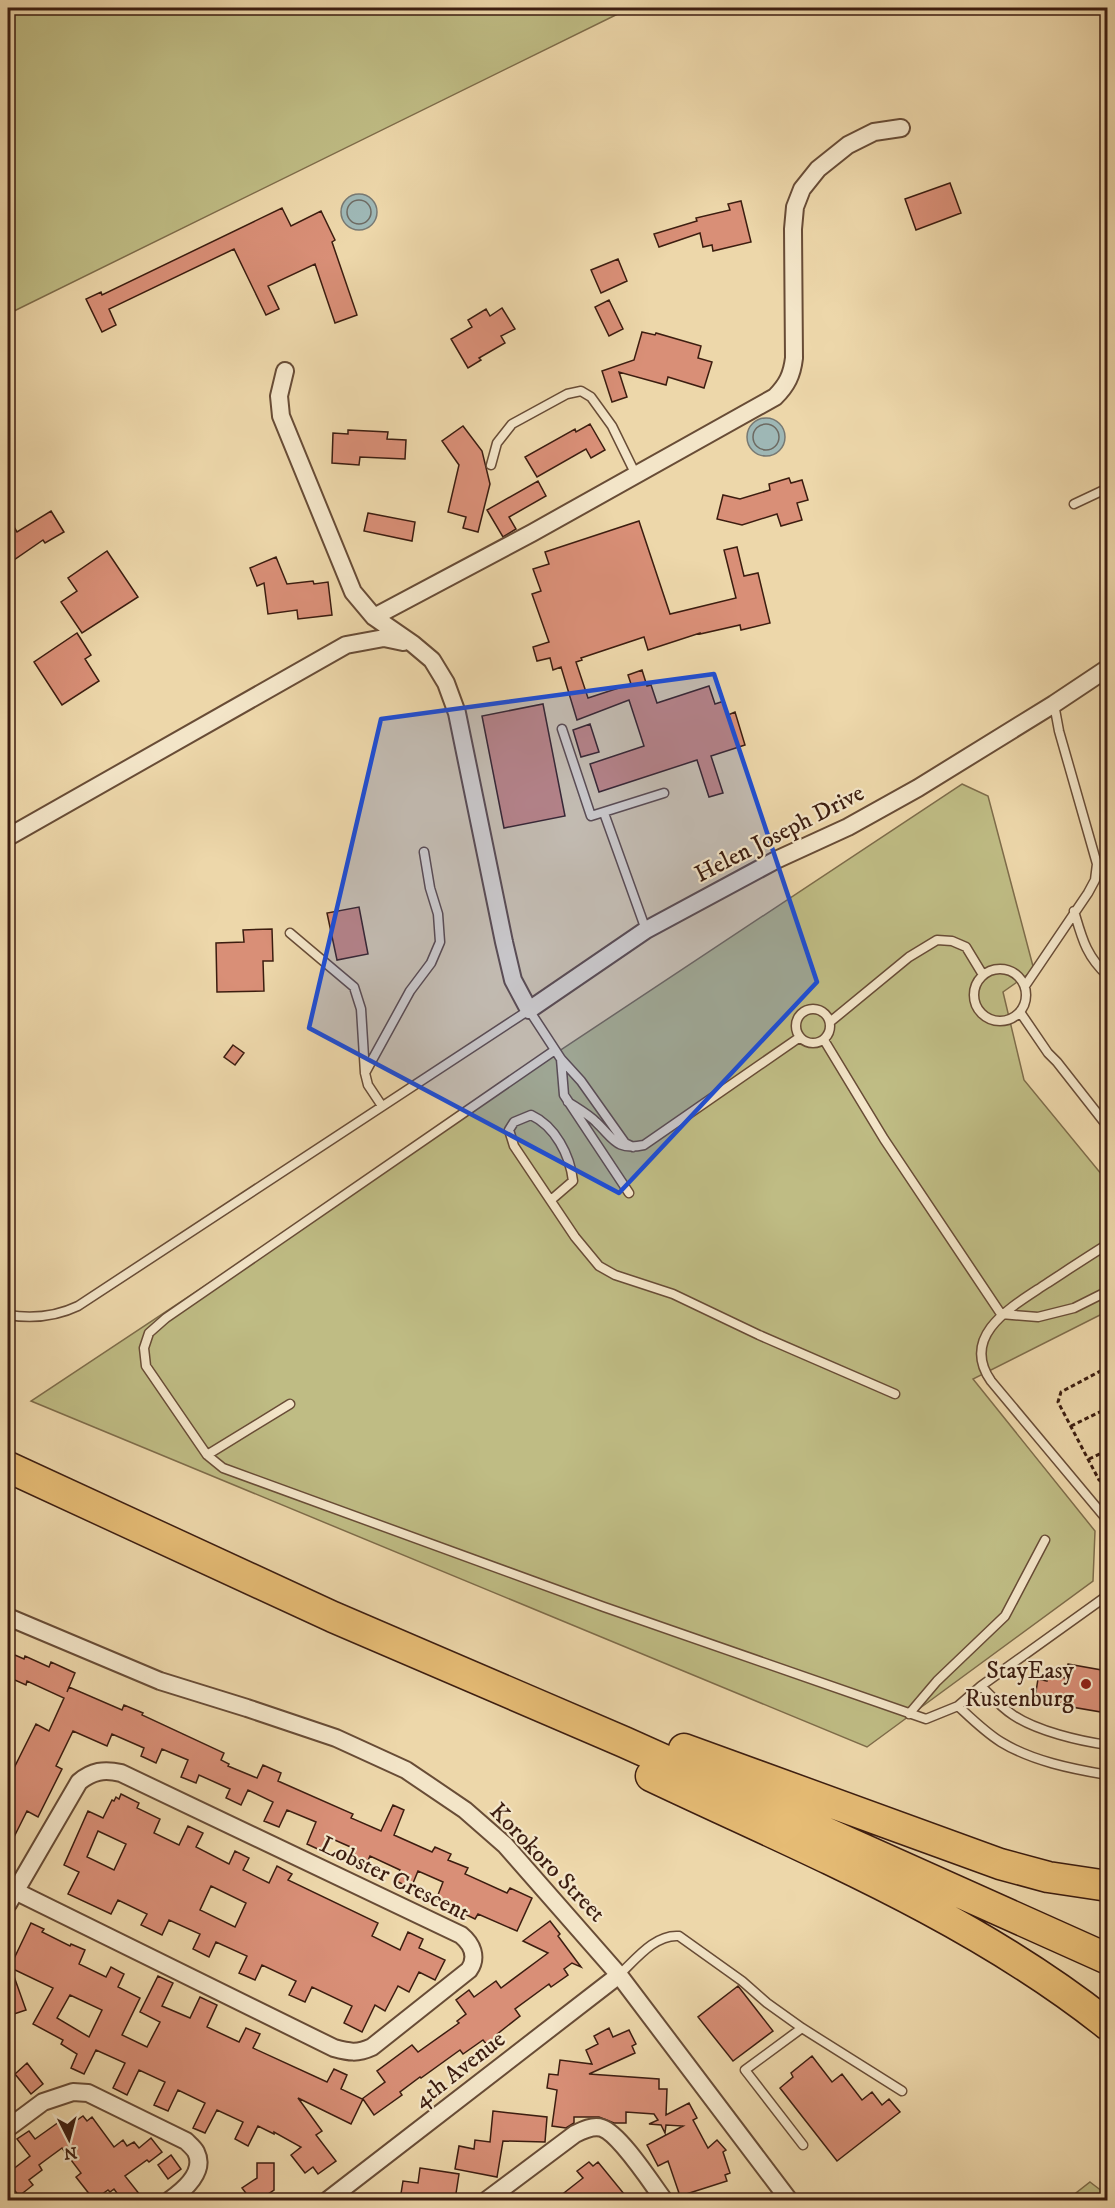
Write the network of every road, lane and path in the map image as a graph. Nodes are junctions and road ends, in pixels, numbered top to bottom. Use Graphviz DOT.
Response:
graph roads {
  1 [pos="901,128"];
  2 [pos="285,371"];
  3 [pos="491,465"];
  4 [pos="636,475"];
  5 [pos="1107,488"];
  6 [pos="1074,504"];
  7 [pos="374,617"];
  8 [pos="413,644"];
  9 [pos="1107,668"];
  10 [pos="1054,704"];
  11 [pos="562,729"];
  12 [pos="664,793"];
  13 [pos="604,813"];
  14 [pos="10,834"];
  15 [pos="424,852"];
  16 [pos="1074,911"];
  17 [pos="646,930"];
  18 [pos="290,933"];
  19 [pos="983,975"];
  20 [pos="1107,976"];
  21 [pos="1024,986"];
  22 [pos="529,1010"];
  23 [pos="1020,1012"];
  24 [pos="830,1022"];
  25 [pos="800,1037"];
  26 [pos="824,1040"];
  27 [pos="555,1050"];
  28 [pos="561,1059"];
  29 [pos="365,1073"];
  30 [pos="568,1102"];
  31 [pos="382,1106"];
  32 [pos="1107,1127"];
  33 [pos="633,1147"];
  34 [pos="629,1193"];
  35 [pos="551,1200"];
  36 [pos="1107,1244"];
  37 [pos="1107,1291"];
  38 [pos="1001,1314"];
  39 [pos="8,1315"];
  40 [pos="1107,1367"];
  41 [pos="895,1394"];
  42 [pos="290,1404"];
  43 [pos="1107,1408"];
  44 [pos="1071,1426"];
  45 [pos="1107,1450"];
  46 [pos="207,1455"];
  47 [pos="1089,1459"];
  48 [pos="8,1467"];
  49 [pos="1107,1486"];
  50 [pos="74,1497"];
  51 [pos="1107,1521"];
  52 [pos="1045,1540"];
  53 [pos="1107,1588"];
  54 [pos="1105,1596"];
  55 [pos="8,1617"];
  56 [pos="333,1617"];
  57 [pos="981,1686"];
  58 [pos="958,1706"];
  59 [pos="909,1714"];
  60 [pos="1107,1745"];
  61 [pos="1107,1775"];
  62 [pos="1107,1886"];
  63 [pos="11,1897"];
  64 [pos="1107,1959"];
  65 [pos="619,1975"];
  66 [pos="1107,2025"];
  67 [pos="802,2028"];
  68 [pos="902,2091"];
  69 [pos="8,2128"];
  70 [pos="803,2145"];
  71 [pos="170,2200"];
  72 [pos="328,2200"];
  73 [pos="487,2200"];
  74 [pos="664,2200"];
  75 [pos="789,2200"];
  1 -- 4 [label="street"];
  2 -- 7 [label="street"];
  3 -- 4 [label="lane"];
  4 -- 7 [label="street"];
  5 -- 6 [label="lane"];
  7 -- 8 [label="street"];
  8 -- 14 [label="street"];
  8 -- 22 [label="street"];
  9 -- 10 [label="street, Helen Joseph Drive"];
  10 -- 16 [label="lane"];
  10 -- 17 [label="street, Helen Joseph Drive"];
  11 -- 13 [label="lane"];
  12 -- 13 [label="lane"];
  13 -- 17 [label="lane"];
  15 -- 29 [label="lane"];
  16 -- 20 [label="lane"];
  16 -- 21 [label="lane"];
  17 -- 22 [label="street, Helen Joseph Drive"];
  18 -- 29 [label="lane"];
  19 -- 21 [label="lane"];
  19 -- 23 [label="lane"];
  19 -- 24 [label="lane"];
  21 -- 23 [label="lane"];
  22 -- 27 [label="lane"];
  22 -- 31 [label="lane"];
  23 -- 32 [label="lane"];
  24 -- 25 [label="lane"];
  24 -- 26 [label="lane"];
  25 -- 26 [label="lane"];
  25 -- 33 [label="lane"];
  26 -- 38 [label="lane"];
  27 -- 28 [label="lane"];
  27 -- 46 [label="lane"];
  28 -- 30 [label="lane"];
  28 -- 33 [label="lane"];
  29 -- 31 [label="lane"];
  30 -- 33 [label="lane"];
  30 -- 34 [label="lane"];
  31 -- 39 [label="lane"];
  35 -- 35 [label="lane"];
  35 -- 41 [label="lane"];
  36 -- 38 [label="lane"];
  37 -- 38 [label="lane"];
  38 -- 51 [label="lane"];
  40 -- 44 [label="path"];
  42 -- 46 [label="lane"];
  43 -- 44 [label="path"];
  44 -- 47 [label="path"];
  45 -- 47 [label="path"];
  46 -- 59 [label="lane"];
  47 -- 49 [label="path"];
  48 -- 50 [label="highway"];
  50 -- 56 [label="highway"];
  50 -- 66 [label="highway"];
  52 -- 59 [label="lane"];
  53 -- 54 [label="lane"];
  54 -- 57 [label="lane"];
  55 -- 65 [label="street, Korokoro Street"];
  56 -- 62 [label="highway"];
  56 -- 64 [label="highway"];
  57 -- 58 [label="lane"];
  57 -- 60 [label="lane"];
  58 -- 59 [label="lane"];
  58 -- 61 [label="lane"];
  63 -- 63 [label="street, Lobster Crescent"];
  65 -- 67 [label="lane"];
  65 -- 72 [label="street, 4th Avenue"];
  65 -- 75 [label="street, Korokoro Street"];
  67 -- 68 [label="lane"];
  67 -- 70 [label="lane"];
  69 -- 71 [label="street"];
  73 -- 74 [label="street"];
}
